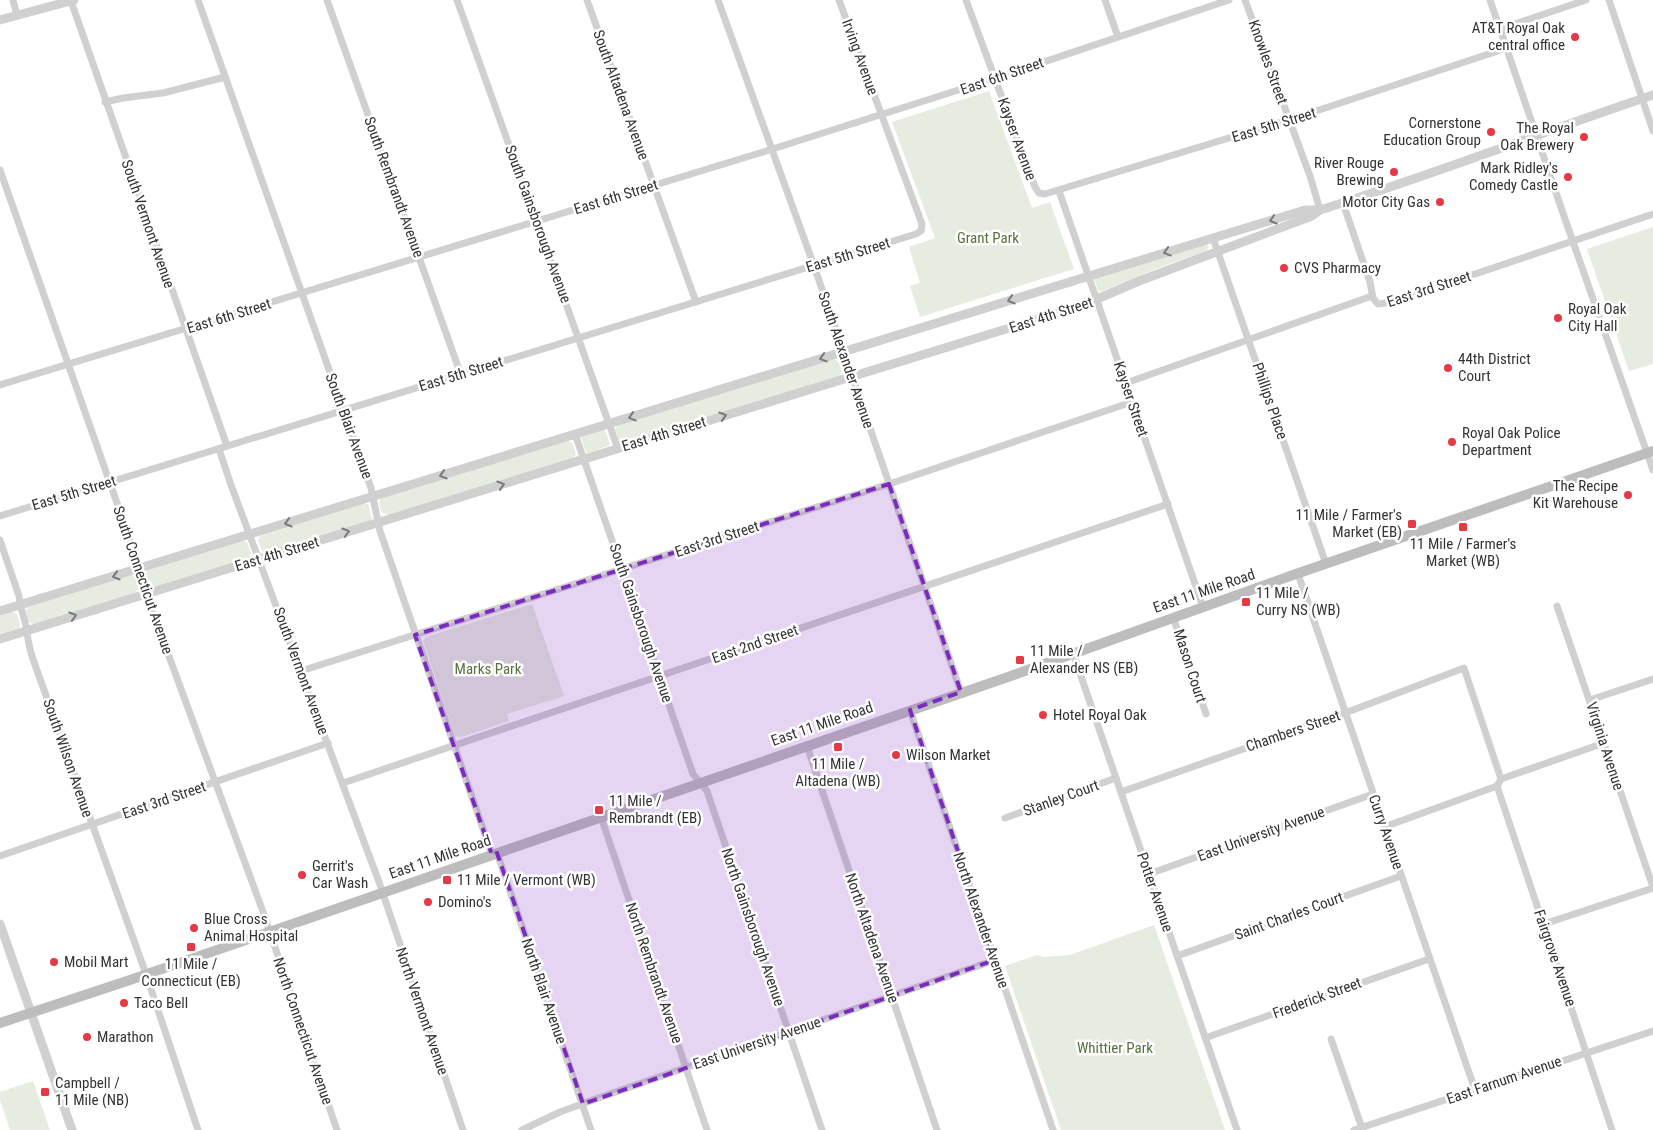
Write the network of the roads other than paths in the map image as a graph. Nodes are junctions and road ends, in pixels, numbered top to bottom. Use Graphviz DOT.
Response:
graph roads {
  1 [pos="12,0"];
  2 [pos="72,0"];
  3 [pos="198,0"];
  4 [pos="327,0"];
  5 [pos="457,0"];
  6 [pos="587,0"];
  7 [pos="718,0"];
  8 [pos="839,0"];
  9 [pos="966,0"];
  10 [pos="1105,0"];
  11 [pos="1229,0"];
  12 [pos="1244,0"];
  13 [pos="1490,0"];
  14 [pos="1586,0"];
  15 [pos="1609,0"];
  16 [pos="17,15"];
  17 [pos="0,20"];
  18 [pos="1500,29"];
  19 [pos="1118,37"];
  20 [pos="1507,48"];
  21 [pos="225,77"];
  22 [pos="995,79"];
  23 [pos="1653,95"];
  24 [pos="1642,99"];
  25 [pos="105,102"];
  26 [pos="881,115"];
  27 [pos="1289,120"];
  28 [pos="1653,131"];
  29 [pos="1537,135"];
  30 [pos="772,149"];
  31 [pos="0,170"];
  32 [pos="654,186"];
  33 [pos="1059,192"];
  34 [pos="1039,193"];
  35 [pos="1344,203"];
  36 [pos="1320,210"];
  37 [pos="1653,214"];
  38 [pos="537,221"];
  39 [pos="921,231"];
  40 [pos="1213,238"];
  41 [pos="1573,241"];
  42 [pos="1218,251"];
  43 [pos="418,256"];
  44 [pos="814,266"];
  45 [pos="1088,276"];
  46 [pos="302,293"];
  47 [pos="1372,296"];
  48 [pos="1097,300"];
  49 [pos="696,302"];
  50 [pos="186,329"];
  51 [pos="579,338"];
  52 [pos="1249,339"];
  53 [pos="843,352"];
  54 [pos="68,364"];
  55 [pos="461,375"];
  56 [pos="852,377"];
  57 [pos="1126,383"];
  58 [pos="0,385"];
  59 [pos="1132,402"];
  60 [pos="344,410"];
  61 [pos="609,424"];
  62 [pos="575,434"];
  63 [pos="227,446"];
  64 [pos="618,448"];
  65 [pos="219,449"];
  66 [pos="1650,452"];
  67 [pos="584,459"];
  68 [pos="1653,470"];
  69 [pos="110,482"];
  70 [pos="889,484"];
  71 [pos="374,496"];
  72 [pos="1168,504"];
  73 [pos="0,516"];
  74 [pos="379,522"];
  75 [pos="250,535"];
  76 [pos="0,540"];
  77 [pos="260,559"];
  78 [pos="1326,564"];
  79 [pos="139,569"];
  80 [pos="622,569"];
  81 [pos="1298,574"];
  82 [pos="925,587"];
  83 [pos="146,594"];
  84 [pos="20,606"];
  85 [pos="1557,606"];
  86 [pos="1203,607"];
  87 [pos="0,611"];
  88 [pos="1174,617"];
  89 [pos="27,630"];
  90 [pos="415,634"];
  91 [pos="0,639"];
  92 [pos="1073,653"];
  93 [pos="301,671"];
  94 [pos="659,676"];
  95 [pos="1653,679"];
  96 [pos="961,692"];
  97 [pos="1590,700"];
  98 [pos="910,710"];
  99 [pos="1345,712"];
  100 [pos="1206,714"];
  101 [pos="328,743"];
  102 [pos="1604,743"];
  103 [pos="454,745"];
  104 [pos="807,746"];
  105 [pos="1116,778"];
  106 [pos="1501,778"];
  107 [pos="700,782"];
  108 [pos="215,783"];
  109 [pos="343,783"];
  110 [pos="1497,786"];
  111 [pos="1121,792"];
  112 [pos="1373,794"];
  113 [pos="601,817"];
  114 [pos="1005,818"];
  115 [pos="91,825"];
  116 [pos="1384,827"];
  117 [pos="495,854"];
  118 [pos="0,856"];
  119 [pos="1149,874"];
  120 [pos="1401,876"];
  121 [pos="1653,888"];
  122 [pos="382,893"];
  123 [pos="0,924"];
  124 [pos="1544,924"];
  125 [pos="269,931"];
  126 [pos="1177,956"];
  127 [pos="1429,958"];
  128 [pos="995,960"];
  129 [pos="146,974"];
  130 [pos="892,996"];
  131 [pos="31,1013"];
  132 [pos="0,1023"];
  133 [pos="1653,1030"];
  134 [pos="789,1032"];
  135 [pos="1205,1038"];
  136 [pos="1331,1039"];
  137 [pos="1586,1052"];
  138 [pos="686,1067"];
  139 [pos="1475,1090"];
  140 [pos="582,1104"];
  141 [pos="1358,1129"];
  142 [pos="72,1130"];
  143 [pos="198,1130"];
  144 [pos="337,1130"];
  145 [pos="463,1130"];
  146 [pos="522,1130"];
  147 [pos="592,1130"];
  148 [pos="707,1130"];
  149 [pos="822,1130"];
  150 [pos="938,1130"];
  151 [pos="1052,1130"];
  152 [pos="1237,1130"];
  153 [pos="1612,1130"];
  1 -- 16 [label="street"];
  2 -- 16 [label="street"];
  2 -- 25 [label="street, South Vermont Avenue"];
  3 -- 21 [label="street, South Blair Avenue"];
  4 -- 43 [label="street, South Rembrandt Avenue"];
  5 -- 38 [label="street, South Gainsborough Avenue"];
  6 -- 32 [label="street, South Altadena Avenue"];
  7 -- 30 [label="street, South Alexander Avenue"];
  8 -- 26 [label="street, Irving Avenue"];
  9 -- 22 [label="street, Kayser Avenue"];
  10 -- 19 [label="street"];
  11 -- 19 [label="street, East 6th Street"];
  12 -- 27 [label="street, Knowles Street"];
  13 -- 18 [label="street"];
  14 -- 18 [label="street"];
  15 -- 24 [label="street"];
  16 -- 17 [label="street"];
  18 -- 20 [label="street"];
  19 -- 22 [label="street, East 6th Street"];
  20 -- 27 [label="street, East 5th Street"];
  20 -- 29 [label="street"];
  21 -- 25 [label="street"];
  21 -- 46 [label="street, South Blair Avenue"];
  22 -- 26 [label="street, East 6th Street"];
  22 -- 34 [label="street, Kayser Avenue"];
  23 -- 24 [label="street, East 4th Street"];
  24 -- 28 [label="street"];
  24 -- 29 [label="street, East 4th Street"];
  25 -- 50 [label="street, South Vermont Avenue"];
  26 -- 30 [label="street, East 6th Street"];
  26 -- 39 [label="street, Irving Avenue"];
  27 -- 33 [label="street, East 5th Street"];
  27 -- 36 [label="street, Knowles Street"];
  29 -- 35 [label="street, East 4th Street"];
  29 -- 41 [label="street"];
  30 -- 32 [label="street, East 6th Street"];
  30 -- 44 [label="street, South Alexander Avenue"];
  31 -- 54 [label="street, South Connecticut Avenue"];
  32 -- 38 [label="street, East 6th Street"];
  32 -- 49 [label="street, South Altadena Avenue"];
  33 -- 34 [label="street, East 5th Street"];
  33 -- 45 [label="street, Kayser Street"];
  35 -- 36 [label="street, East 4th Street"];
  35 -- 47 [label="street"];
  36 -- 40 [label="street, East 4th Street, one-way"];
  36 -- 42 [label="street, East 4th Street"];
  37 -- 41 [label="street, East 3rd Street"];
  38 -- 43 [label="street, East 6th Street"];
  38 -- 51 [label="street, South Gainsborough Avenue"];
  39 -- 44 [label="street, East 5th Street"];
  40 -- 42 [label="street, Phillips Place"];
  40 -- 45 [label="street, East 4th Street, one-way"];
  41 -- 47 [label="street, East 3rd Street"];
  41 -- 66 [label="street"];
  42 -- 48 [label="street, East 4th Street"];
  42 -- 52 [label="street, Phillips Place"];
  43 -- 46 [label="street, East 6th Street"];
  43 -- 55 [label="street, South Rembrandt Avenue"];
  44 -- 49 [label="street, East 5th Street"];
  44 -- 53 [label="street, South Alexander Avenue"];
  45 -- 48 [label="street, Kayser Street"];
  45 -- 53 [label="street, East 4th Street, one-way"];
  46 -- 50 [label="street, East 6th Street"];
  46 -- 60 [label="street, South Blair Avenue"];
  47 -- 52 [label="street, East 3rd Street"];
  48 -- 56 [label="street, East 4th Street"];
  48 -- 57 [label="street, Kayser Street"];
  49 -- 51 [label="street, East 5th Street"];
  50 -- 54 [label="street, East 6th Street"];
  50 -- 63 [label="street, South Vermont Avenue"];
  51 -- 55 [label="street, East 5th Street"];
  51 -- 61 [label="street, South Gainsborough Avenue"];
  52 -- 57 [label="street, East 3rd Street"];
  52 -- 78 [label="street, Phillips Place"];
  53 -- 56 [label="street, South Alexander Avenue"];
  53 -- 61 [label="street, East 4th Street, one-way"];
  54 -- 58 [label="street, East 6th Street"];
  54 -- 69 [label="street, South Connecticut Avenue"];
  55 -- 60 [label="street, East 5th Street"];
  64 -- 56 [label="street, East 4th Street, one-way"];
  56 -- 70 [label="street, South Alexander Avenue"];
  57 -- 59 [label="street, Kayser Street"];
  59 -- 70 [label="street, East 3rd Street"];
  59 -- 72 [label="street, Kayser Street"];
  60 -- 63 [label="street, East 5th Street"];
  60 -- 71 [label="street, South Blair Avenue"];
  61 -- 62 [label="street, East 4th Street"];
  61 -- 64 [label="street, South Gainsborough Avenue"];
  62 -- 67 [label="street, South Gainsborough Avenue"];
  62 -- 71 [label="street, East 4th Street, one-way"];
  63 -- 65 [label="street, East 5th Street"];
  64 -- 67 [label="street, East 4th Street"];
  65 -- 69 [label="street, East 5th Street"];
  65 -- 75 [label="street, South Vermont Avenue"];
  66 -- 68 [label="street"];
  66 -- 78 [label="main road, East 11 Mile Road"];
  74 -- 67 [label="street, East 4th Street, one-way"];
  67 -- 80 [label="street, South Gainsborough Avenue"];
  69 -- 73 [label="street, East 5th Street"];
  69 -- 79 [label="street, South Connecticut Avenue"];
  70 -- 80 [label="street, East 3rd Street"];
  70 -- 82 [label="street, South Alexander Avenue"];
  71 -- 74 [label="street, South Blair Avenue"];
  71 -- 75 [label="street, East 4th Street, one-way"];
  72 -- 82 [label="street, East 2nd Street"];
  72 -- 86 [label="street, Kayser Street"];
  77 -- 74 [label="street, East 4th Street, one-way"];
  74 -- 90 [label="street, South Blair Avenue"];
  75 -- 77 [label="street, South Vermont Avenue"];
  75 -- 79 [label="street, East 4th Street"];
  76 -- 84 [label="street, South Wilson Avenue"];
  77 -- 83 [label="street, East 4th Street"];
  77 -- 93 [label="street, South Vermont Avenue"];
  78 -- 81 [label="main road, East 11 Mile Road"];
  79 -- 83 [label="street, South Connecticut Avenue"];
  79 -- 84 [label="street, East 4th Street, one-way"];
  80 -- 90 [label="street, East 3rd Street"];
  80 -- 94 [label="street, South Gainsborough Avenue"];
  81 -- 86 [label="main road, East 11 Mile Road"];
  81 -- 99 [label="street, Curry Avenue"];
  82 -- 94 [label="street, East 2nd Street"];
  82 -- 96 [label="street, South Alexander Avenue"];
  89 -- 83 [label="street, East 4th Street, one-way"];
  83 -- 108 [label="street, South Connecticut Avenue"];
  84 -- 87 [label="street, East 4th Street"];
  84 -- 89 [label="street, South Wilson Avenue"];
  85 -- 97 [label="street, Virginia Avenue"];
  86 -- 88 [label="main road, East 11 Mile Road"];
  88 -- 92 [label="main road, East 11 Mile Road"];
  88 -- 100 [label="street, Mason Court"];
  89 -- 91 [label="street, East 4th Street"];
  89 -- 115 [label="street, South Wilson Avenue"];
  90 -- 93 [label="street, East 3rd Street"];
  90 -- 103 [label="street, South Blair Avenue"];
  92 -- 96 [label="main road, East 11 Mile Road"];
  92 -- 105 [label="street, Potter Avenue"];
  93 -- 101 [label="street, South Vermont Avenue"];
  94 -- 103 [label="street, East 2nd Street"];
  94 -- 107 [label="street, South Gainsborough Avenue"];
  95 -- 97 [label="street"];
  96 -- 98 [label="main road, East 11 Mile Road"];
  97 -- 102 [label="street, Virginia Avenue"];
  98 -- 104 [label="main road, East 11 Mile Road"];
  98 -- 128 [label="street, North Alexander Avenue"];
  99 -- 106 [label="street, Chambers Street"];
  99 -- 111 [label="street, Chambers Street"];
  99 -- 112 [label="street, Curry Avenue"];
  101 -- 108 [label="street, East 3rd Street"];
  101 -- 109 [label="street, South Vermont Avenue"];
  102 -- 106 [label="street"];
  102 -- 121 [label="street, Virginia Avenue"];
  103 -- 109 [label="street, East 2nd Street"];
  103 -- 117 [label="street, South Blair Avenue"];
  104 -- 107 [label="main road, East 11 Mile Road"];
  104 -- 130 [label="street, North Altadena Avenue"];
  105 -- 111 [label="street, Potter Avenue"];
  105 -- 114 [label="street, Stanley Court"];
  106 -- 110 [label="street"];
  107 -- 113 [label="main road, East 11 Mile Road"];
  107 -- 134 [label="street, North Gainsborough Avenue"];
  108 -- 115 [label="street, East 3rd Street"];
  108 -- 125 [label="street, South Connecticut Avenue"];
  109 -- 122 [label="street, South Vermont Avenue"];
  110 -- 116 [label="street"];
  110 -- 124 [label="street, Fairgrove Avenue"];
  111 -- 119 [label="street, Potter Avenue"];
  112 -- 116 [label="street, Curry Avenue"];
  112 -- 119 [label="street, East University Avenue"];
  113 -- 117 [label="main road, East 11 Mile Road"];
  113 -- 138 [label="street, North Rembrandt Avenue"];
  115 -- 118 [label="street, East 3rd Street"];
  115 -- 129 [label="street, South Wilson Avenue"];
  116 -- 120 [label="street, Curry Avenue"];
  117 -- 122 [label="main road, East 11 Mile Road"];
  117 -- 140 [label="street, North Blair Avenue"];
  119 -- 126 [label="street, Potter Avenue"];
  120 -- 126 [label="street, Saint Charles Court"];
  120 -- 127 [label="street, Curry Avenue"];
  121 -- 124 [label="street"];
  122 -- 125 [label="main road, East 11 Mile Road"];
  122 -- 145 [label="street, North Vermont Avenue"];
  123 -- 131 [label="street"];
  124 -- 137 [label="street, Fairgrove Avenue"];
  125 -- 129 [label="main road, East 11 Mile Road"];
  125 -- 144 [label="street, North Connecticut Avenue"];
  126 -- 135 [label="street, Potter Avenue"];
  127 -- 135 [label="street, Frederick Street"];
  127 -- 139 [label="street, Curry Avenue"];
  128 -- 130 [label="street, East University Avenue"];
  128 -- 151 [label="street, North Alexander Avenue"];
  129 -- 131 [label="main road, East 11 Mile Road"];
  129 -- 143 [label="street, South Wilson Avenue"];
  130 -- 134 [label="street, East University Avenue"];
  130 -- 150 [label="street, North Altadena Avenue"];
  131 -- 132 [label="main road, East 11 Mile Road"];
  131 -- 142 [label="street"];
  133 -- 137 [label="street, East Farnum Avenue"];
  134 -- 138 [label="street, East University Avenue"];
  134 -- 149 [label="street, North Gainsborough Avenue"];
  135 -- 152 [label="street, Potter Avenue"];
  136 -- 141 [label="street"];
  137 -- 139 [label="street, East Farnum Avenue"];
  137 -- 153 [label="street, Fairgrove Avenue"];
  138 -- 140 [label="street, East University Avenue"];
  138 -- 148 [label="street, North Rembrandt Avenue"];
  139 -- 141 [label="street, East Farnum Avenue"];
  140 -- 146 [label="street, East University Avenue"];
  140 -- 147 [label="street, North Blair Avenue"];
}
